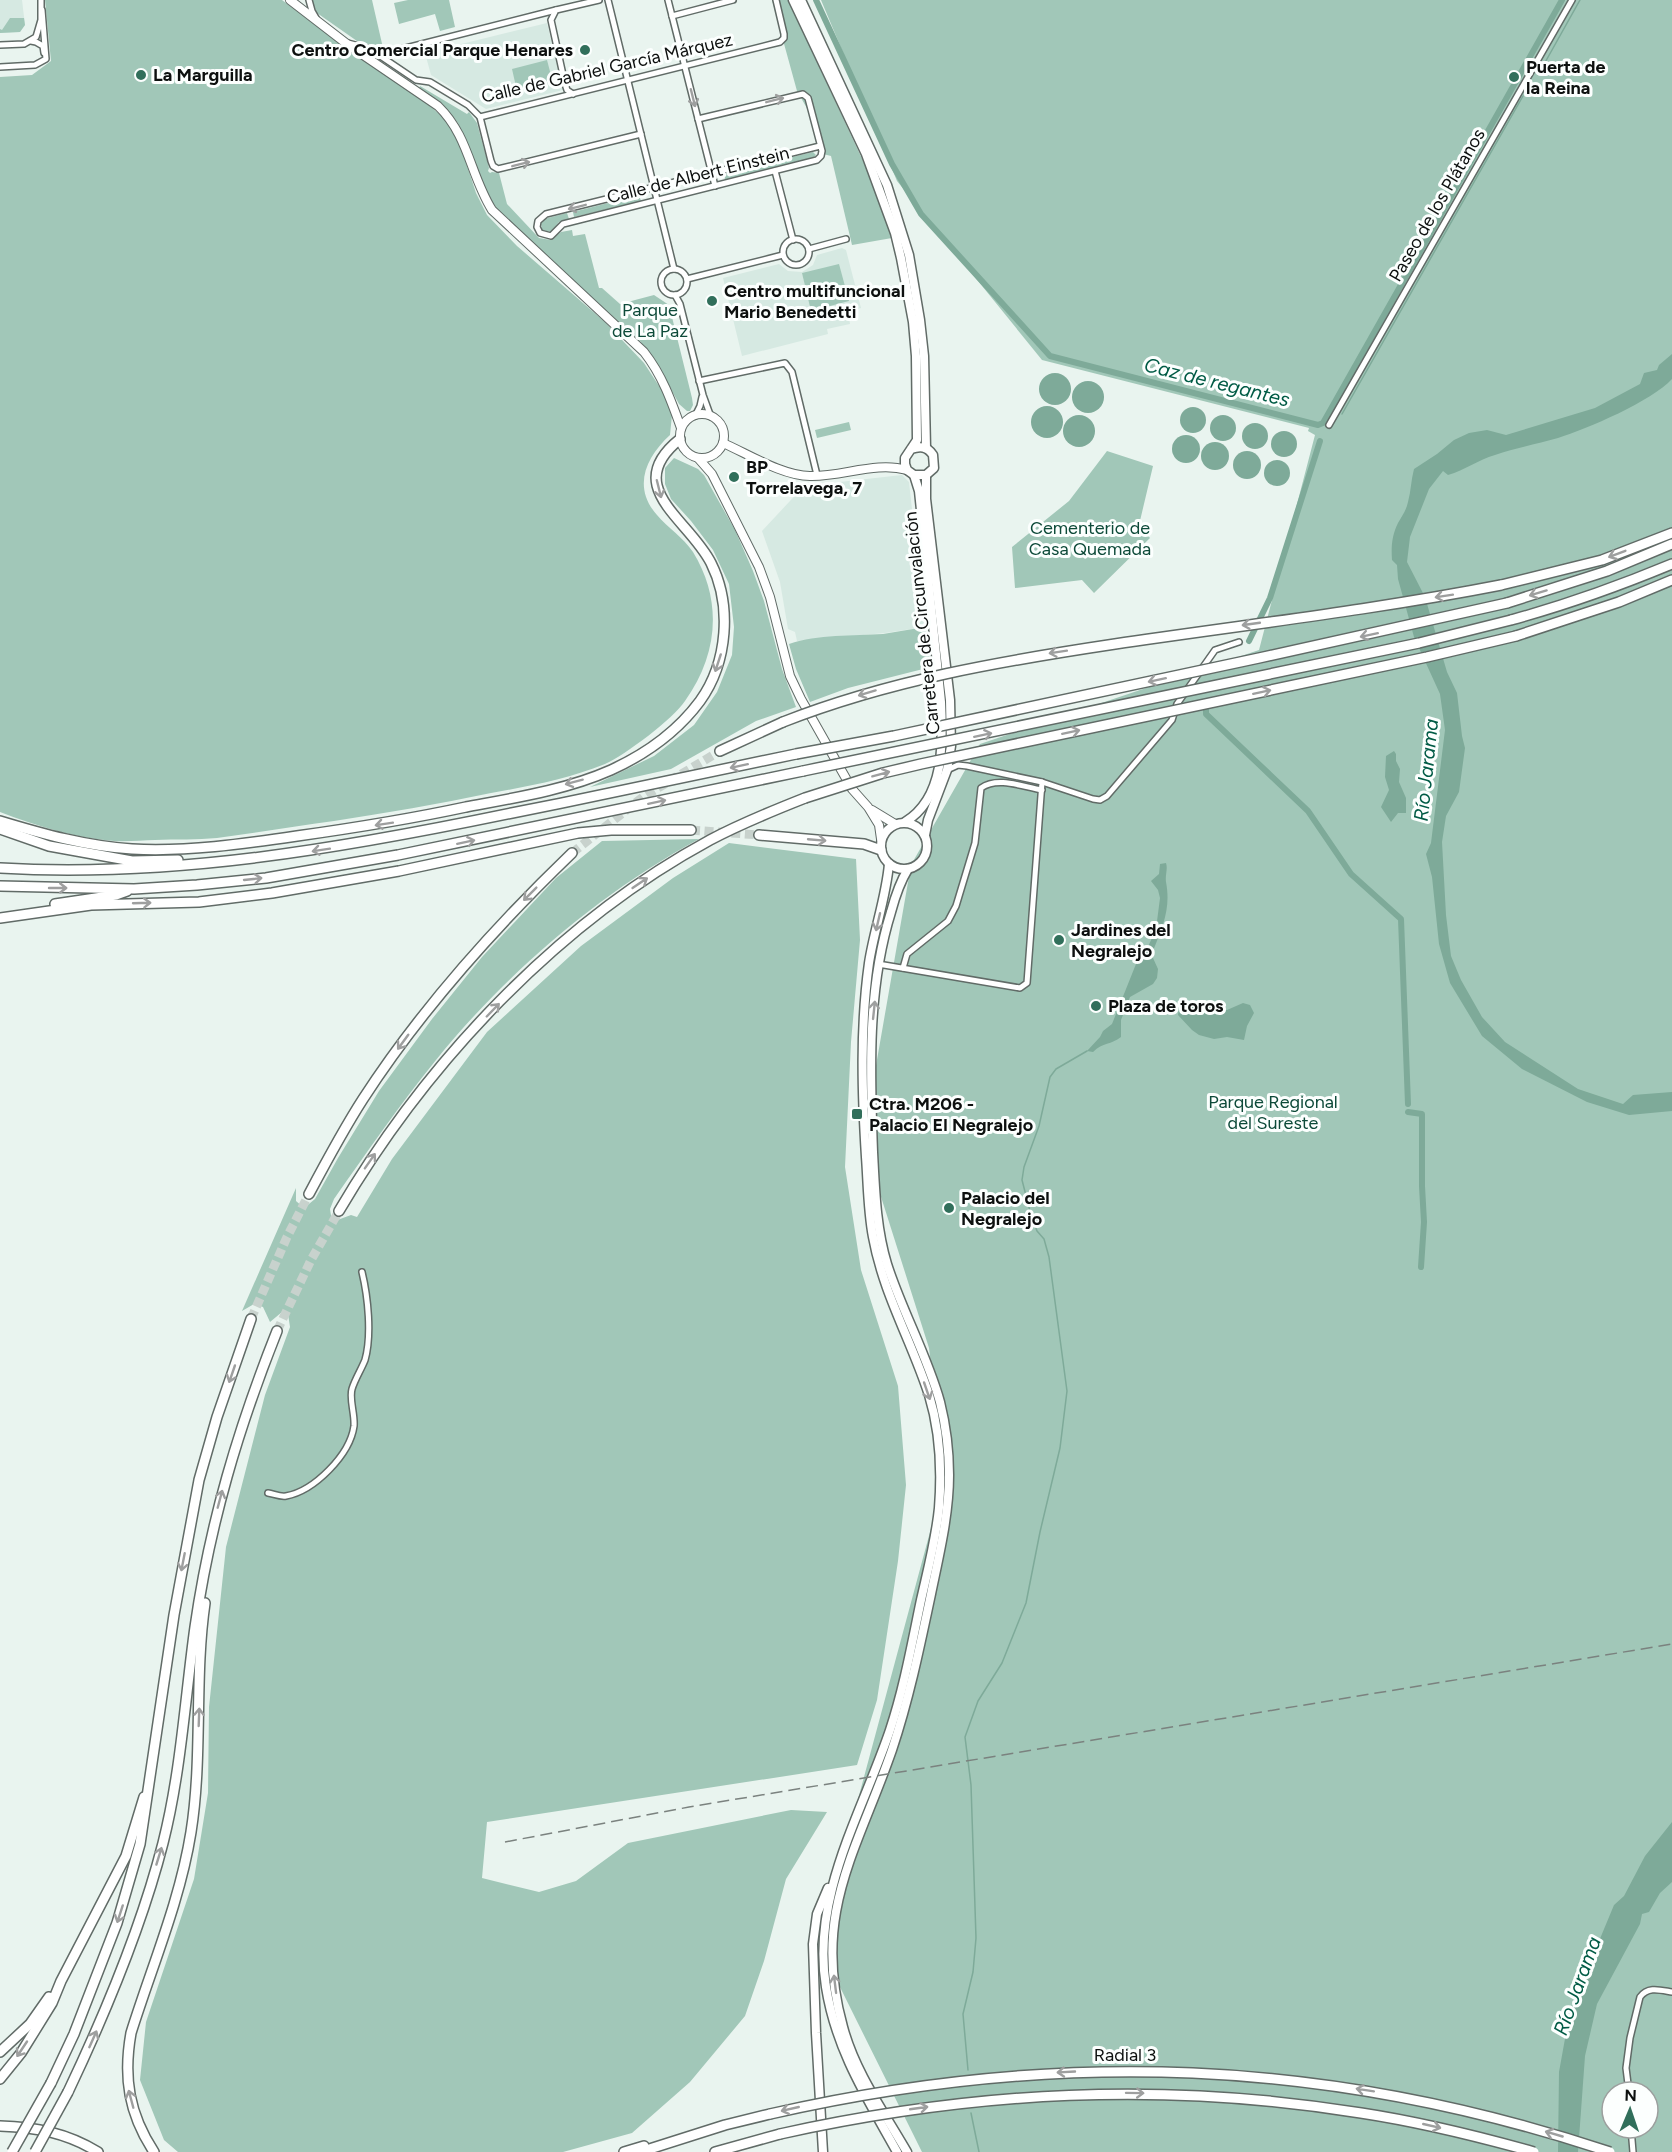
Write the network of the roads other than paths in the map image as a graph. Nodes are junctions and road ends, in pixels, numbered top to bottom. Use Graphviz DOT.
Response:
graph roads {
  1 [pos="41,0"];
  2 [pos="302,0"];
  3 [pos="309,0"];
  4 [pos="599,0"];
  5 [pos="608,0"];
  6 [pos="668,0"];
  7 [pos="733,0"];
  8 [pos="776,0"];
  9 [pos="792,0"];
  10 [pos="801,0"];
  11 [pos="1572,0"];
  12 [pos="291,1"];
  13 [pos="556,10"];
  14 [pos="42,12"];
  15 [pos="672,16"];
  16 [pos="323,26"];
  17 [pos="31,41"];
  18 [pos="344,41"];
  19 [pos="0,45"];
  20 [pos="390,52"];
  21 [pos="41,63"];
  22 [pos="685,66"];
  23 [pos="0,67"];
  24 [pos="628,80"];
  25 [pos="573,94"];
  26 [pos="480,117"];
  27 [pos="698,119"];
  28 [pos="641,134"];
  29 [pos="820,146"];
  30 [pos="775,171"];
  31 [pos="711,173"];
  32 [pos="715,186"];
  33 [pos="654,188"];
  34 [pos="657,200"];
  35 [pos="846,239"];
  36 [pos="793,240"];
  37 [pos="809,249"];
  38 [pos="783,255"];
  39 [pos="674,269"];
  40 [pos="687,279"];
  41 [pos="678,295"];
  42 [pos="699,381"];
  43 [pos="669,392"];
  44 [pos="703,395"];
  45 [pos="693,416"];
  46 [pos="711,417"];
  47 [pos="1329,425"];
  48 [pos="681,428"];
  49 [pos="680,439"];
  50 [pos="723,443"];
  51 [pos="926,448"];
  52 [pos="911,449"];
  53 [pos="710,457"];
  54 [pos="698,458"];
  55 [pos="905,458"];
  56 [pos="884,467"];
  57 [pos="910,473"];
  58 [pos="712,474"];
  59 [pos="817,475"];
  60 [pos="926,475"];
  61 [pos="1672,532"];
  62 [pos="1672,544"];
  63 [pos="1672,564"];
  64 [pos="1672,580"];
  65 [pos="1239,642"];
  66 [pos="951,746"];
  67 [pos="720,752"];
  68 [pos="967,766"];
  69 [pos="947,770"];
  70 [pos="1042,782"];
  71 [pos="1042,790"];
  72 [pos="868,807"];
  73 [pos="0,821"];
  74 [pos="905,822"];
  75 [pos="895,824"];
  76 [pos="0,829"];
  77 [pos="691,830"];
  78 [pos="759,835"];
  79 [pos="925,835"];
  80 [pos="881,838"];
  81 [pos="880,850"];
  82 [pos="572,853"];
  83 [pos="889,864"];
  84 [pos="198,865"];
  85 [pos="0,868"];
  86 [pos="908,869"];
  87 [pos="0,886"];
  88 [pos="134,889"];
  89 [pos="0,917"];
  90 [pos="878,964"];
  91 [pos="903,968"];
  92 [pos="309,1194"];
  93 [pos="339,1211"];
  94 [pos="362,1272"];
  95 [pos="251,1319"];
  96 [pos="277,1331"];
  97 [pos="268,1493"];
  98 [pos="213,1523"];
  99 [pos="152,1776"];
  100 [pos="838,1863"];
  101 [pos="61,1981"];
  102 [pos="1672,1992"];
  103 [pos="0,2052"];
  104 [pos="0,2079"];
  105 [pos="1628,2080"];
  106 [pos="725,2125"];
  107 [pos="0,2126"];
  108 [pos="12,2152"];
  109 [pos="35,2152"];
  110 [pos="98,2152"];
  111 [pos="154,2152"];
  112 [pos="624,2152"];
  113 [pos="639,2152"];
  114 [pos="716,2152"];
  115 [pos="823,2152"];
  116 [pos="897,2152"];
  117 [pos="907,2152"];
  118 [pos="1534,2152"];
  119 [pos="1610,2152"];
  1 -- 14 [label="street"];
  2 -- 12 [label="street"];
  3 -- 16 [label="street"];
  4 -- 13 [label="street"];
  5 -- 24 [label="street"];
  6 -- 15 [label="street"];
  7 -- 15 [label="street"];
  8 -- 22 [label="street, Calle de Gabriel García Márquez"];
  9 -- 52 [label="main road"];
  10 -- 51 [label="main road"];
  11 -- 47 [label="street, Paseo de los Plátanos"];
  12 -- 16 [label="street"];
  13 -- 20 [label="street"];
  13 -- 25 [label="street"];
  14 -- 17 [label="street"];
  14 -- 21 [label="street"];
  15 -- 22 [label="street"];
  16 -- 18 [label="street"];
  17 -- 19 [label="street"];
  17 -- 21 [label="street"];
  18 -- 26 [label="street, Calle de Gabriel García Márquez"];
  18 -- 43 [label="street"];
  21 -- 23 [label="street"];
  22 -- 24 [label="street, Calle de Gabriel García Márquez"];
  22 -- 27 [label="street, one-way"];
  24 -- 25 [label="street, Calle de Gabriel García Márquez"];
  24 -- 28 [label="street"];
  25 -- 26 [label="street, Calle de Gabriel García Márquez"];
  26 -- 28 [label="street, one-way"];
  27 -- 29 [label="street, one-way"];
  27 -- 31 [label="street"];
  28 -- 33 [label="street"];
  29 -- 30 [label="street, Calle de Albert Einstein"];
  29 -- 31 [label="street, Calle de Albert Einstein"];
  30 -- 32 [label="street, Calle de Albert Einstein"];
  30 -- 36 [label="street"];
  31 -- 32 [label="street"];
  31 -- 33 [label="street, Calle de Albert Einstein"];
  32 -- 34 [label="street, Calle de Albert Einstein"];
  33 -- 34 [label="street"];
  33 -- 34 [label="street, Calle de Albert Einstein, one-way"];
  34 -- 39 [label="street"];
  35 -- 37 [label="street"];
  36 -- 37 [label="street"];
  36 -- 38 [label="street"];
  37 -- 38 [label="street"];
  38 -- 40 [label="street"];
  39 -- 40 [label="street"];
  39 -- 41 [label="street"];
  40 -- 41 [label="street"];
  41 -- 42 [label="street"];
  42 -- 44 [label="street"];
  42 -- 59 [label="street"];
  43 -- 45 [label="street"];
  43 -- 48 [label="street"];
  44 -- 45 [label="street"];
  44 -- 46 [label="street"];
  45 -- 46 [label="street"];
  45 -- 48 [label="street"];
  46 -- 50 [label="street"];
  48 -- 49 [label="street"];
  49 -- 54 [label="street"];
  49 -- 73 [label="highway, one-way"];
  50 -- 53 [label="street"];
  50 -- 59 [label="street"];
  51 -- 52 [label="main road"];
  51 -- 60 [label="main road"];
  52 -- 55 [label="main road"];
  53 -- 54 [label="street"];
  53 -- 58 [label="street"];
  54 -- 58 [label="street"];
  55 -- 56 [label="street"];
  55 -- 57 [label="main road"];
  56 -- 57 [label="street"];
  56 -- 59 [label="street"];
  57 -- 60 [label="main road"];
  57 -- 74 [label="main road, Carretera de Circunvalación"];
  58 -- 72 [label="street"];
  60 -- 66 [label="main road, Carretera de Circunvalación"];
  61 -- 67 [label="highway, one-way, bridge"];
  62 -- 84 [label="highway, one-way, bridge"];
  88 -- 63 [label="highway, one-way, bridge"];
  93 -- 64 [label="highway, one-way, bridge"];
  65 -- 70 [label="street"];
  66 -- 68 [label="street"];
  66 -- 69 [label="main road, Carretera de Circunvalación"];
  68 -- 69 [label="street"];
  68 -- 70 [label="street"];
  69 -- 79 [label="main road, Carretera de Circunvalación"];
  70 -- 71 [label="street"];
  71 -- 91 [label="street"];
  71 -- 91 [label="street"];
  72 -- 75 [label="street"];
  72 -- 80 [label="street"];
  74 -- 75 [label="main road"];
  74 -- 79 [label="main road"];
  75 -- 80 [label="main road"];
  76 -- 84 [label="highway"];
  89 -- 77 [label="highway, one-way"];
  78 -- 81 [label="highway, one-way"];
  79 -- 86 [label="main road"];
  80 -- 81 [label="main road"];
  81 -- 83 [label="main road"];
  82 -- 92 [label="highway, one-way"];
  83 -- 86 [label="main road"];
  83 -- 100 [label="main road, one-way"];
  84 -- 85 [label="highway"];
  86 -- 90 [label="main road"];
  87 -- 88 [label="highway, one-way"];
  88 -- 89 [label="highway"];
  90 -- 91 [label="street"];
  117 -- 90 [label="main road, one-way"];
  94 -- 97 [label="street"];
  95 -- 99 [label="highway, one-way"];
  98 -- 96 [label="highway, one-way"];
  109 -- 98 [label="highway, one-way, bridge"];
  111 -- 98 [label="highway, one-way"];
  99 -- 101 [label="highway"];
  99 -- 108 [label="highway, one-way, bridge"];
  100 -- 115 [label="main road"];
  100 -- 116 [label="main road"];
  101 -- 103 [label="highway"];
  101 -- 104 [label="highway, one-way"];
  102 -- 105 [label="street"];
  106 -- 112 [label="highway"];
  106 -- 113 [label="highway, Radial 3"];
  119 -- 106 [label="highway, Radial 3, one-way, bridge"];
  107 -- 110 [label="highway"];
  114 -- 118 [label="highway, one-way, bridge"];
}
